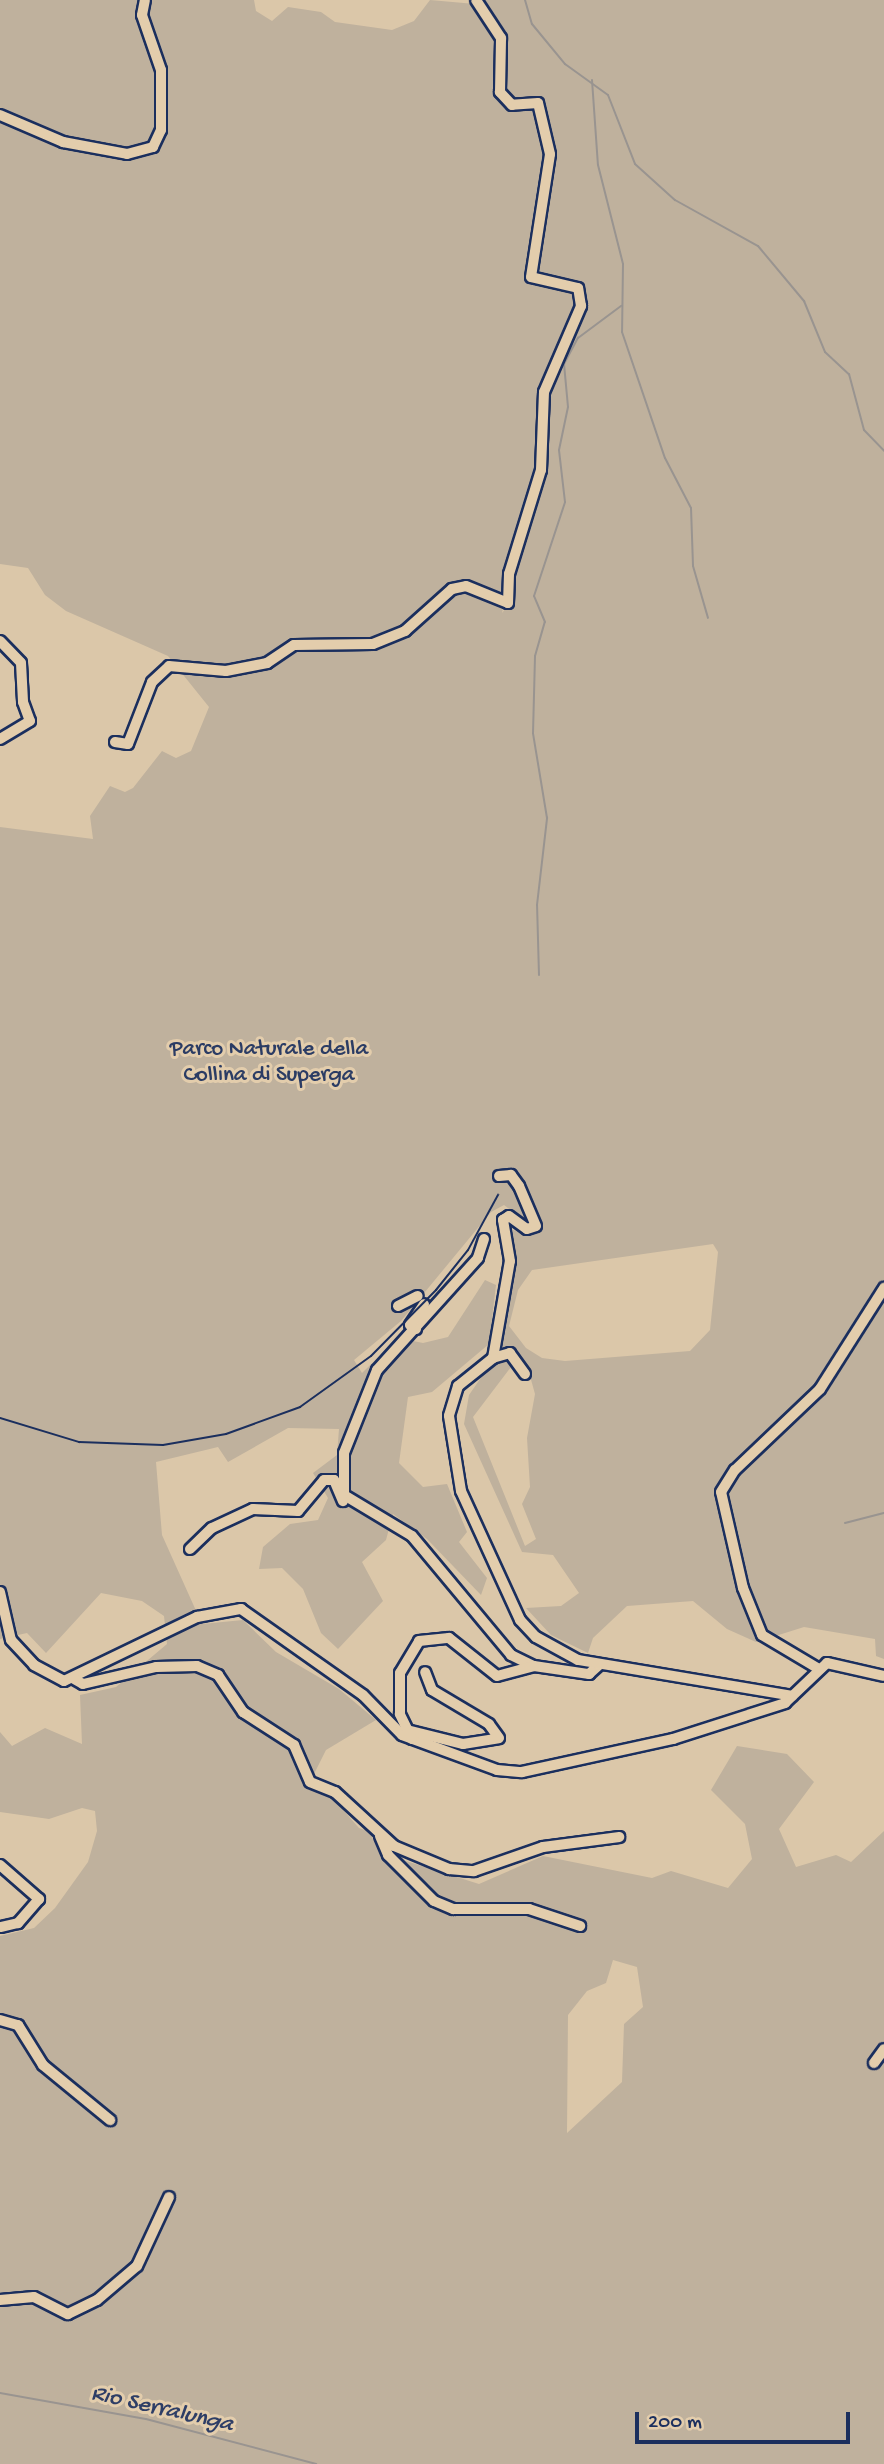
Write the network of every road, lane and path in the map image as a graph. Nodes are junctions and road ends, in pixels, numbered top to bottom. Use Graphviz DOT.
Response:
graph roads {
  1 [pos="145,0"];
  2 [pos="476,0"];
  3 [pos="0,116"];
  4 [pos="0,641"];
  5 [pos="0,738"];
  6 [pos="115,742"];
  7 [pos="499,1176"];
  8 [pos="484,1239"];
  9 [pos="884,1288"];
  10 [pos="398,1306"];
  11 [pos="416,1329"];
  12 [pos="493,1352"];
  13 [pos="526,1374"];
  14 [pos="349,1501"];
  15 [pos="190,1549"];
  16 [pos="0,1592"];
  17 [pos="599,1665"];
  18 [pos="534,1666"];
  19 [pos="819,1669"];
  20 [pos="425,1672"];
  21 [pos="884,1676"];
  22 [pos="74,1679"];
  23 [pos="792,1696"];
  24 [pos="411,1735"];
  25 [pos="372,1821"];
  26 [pos="619,1837"];
  27 [pos="0,1865"];
  28 [pos="580,1926"];
  29 [pos="0,1927"];
  30 [pos="0,2020"];
  31 [pos="884,2049"];
  32 [pos="874,2063"];
  33 [pos="110,2120"];
  34 [pos="169,2197"];
  35 [pos="0,2300"];
  1 -- 3 [label="street"];
  2 -- 6 [label="street"];
  4 -- 5 [label="street"];
  7 -- 12 [label="street"];
  8 -- 11 [label="street"];
  9 -- 19 [label="street"];
  10 -- 11 [label="street"];
  11 -- 14 [label="street"];
  12 -- 13 [label="street"];
  12 -- 17 [label="street"];
  14 -- 15 [label="street"];
  14 -- 18 [label="street"];
  16 -- 22 [label="street"];
  17 -- 18 [label="street"];
  17 -- 23 [label="street"];
  18 -- 24 [label="street"];
  19 -- 21 [label="street"];
  19 -- 23 [label="street"];
  20 -- 24 [label="street"];
  22 -- 24 [label="street"];
  22 -- 25 [label="street"];
  23 -- 24 [label="street"];
  25 -- 26 [label="street"];
  25 -- 28 [label="street"];
  27 -- 29 [label="street"];
  30 -- 33 [label="street"];
  31 -- 32 [label="street"];
  34 -- 35 [label="street"];
}
